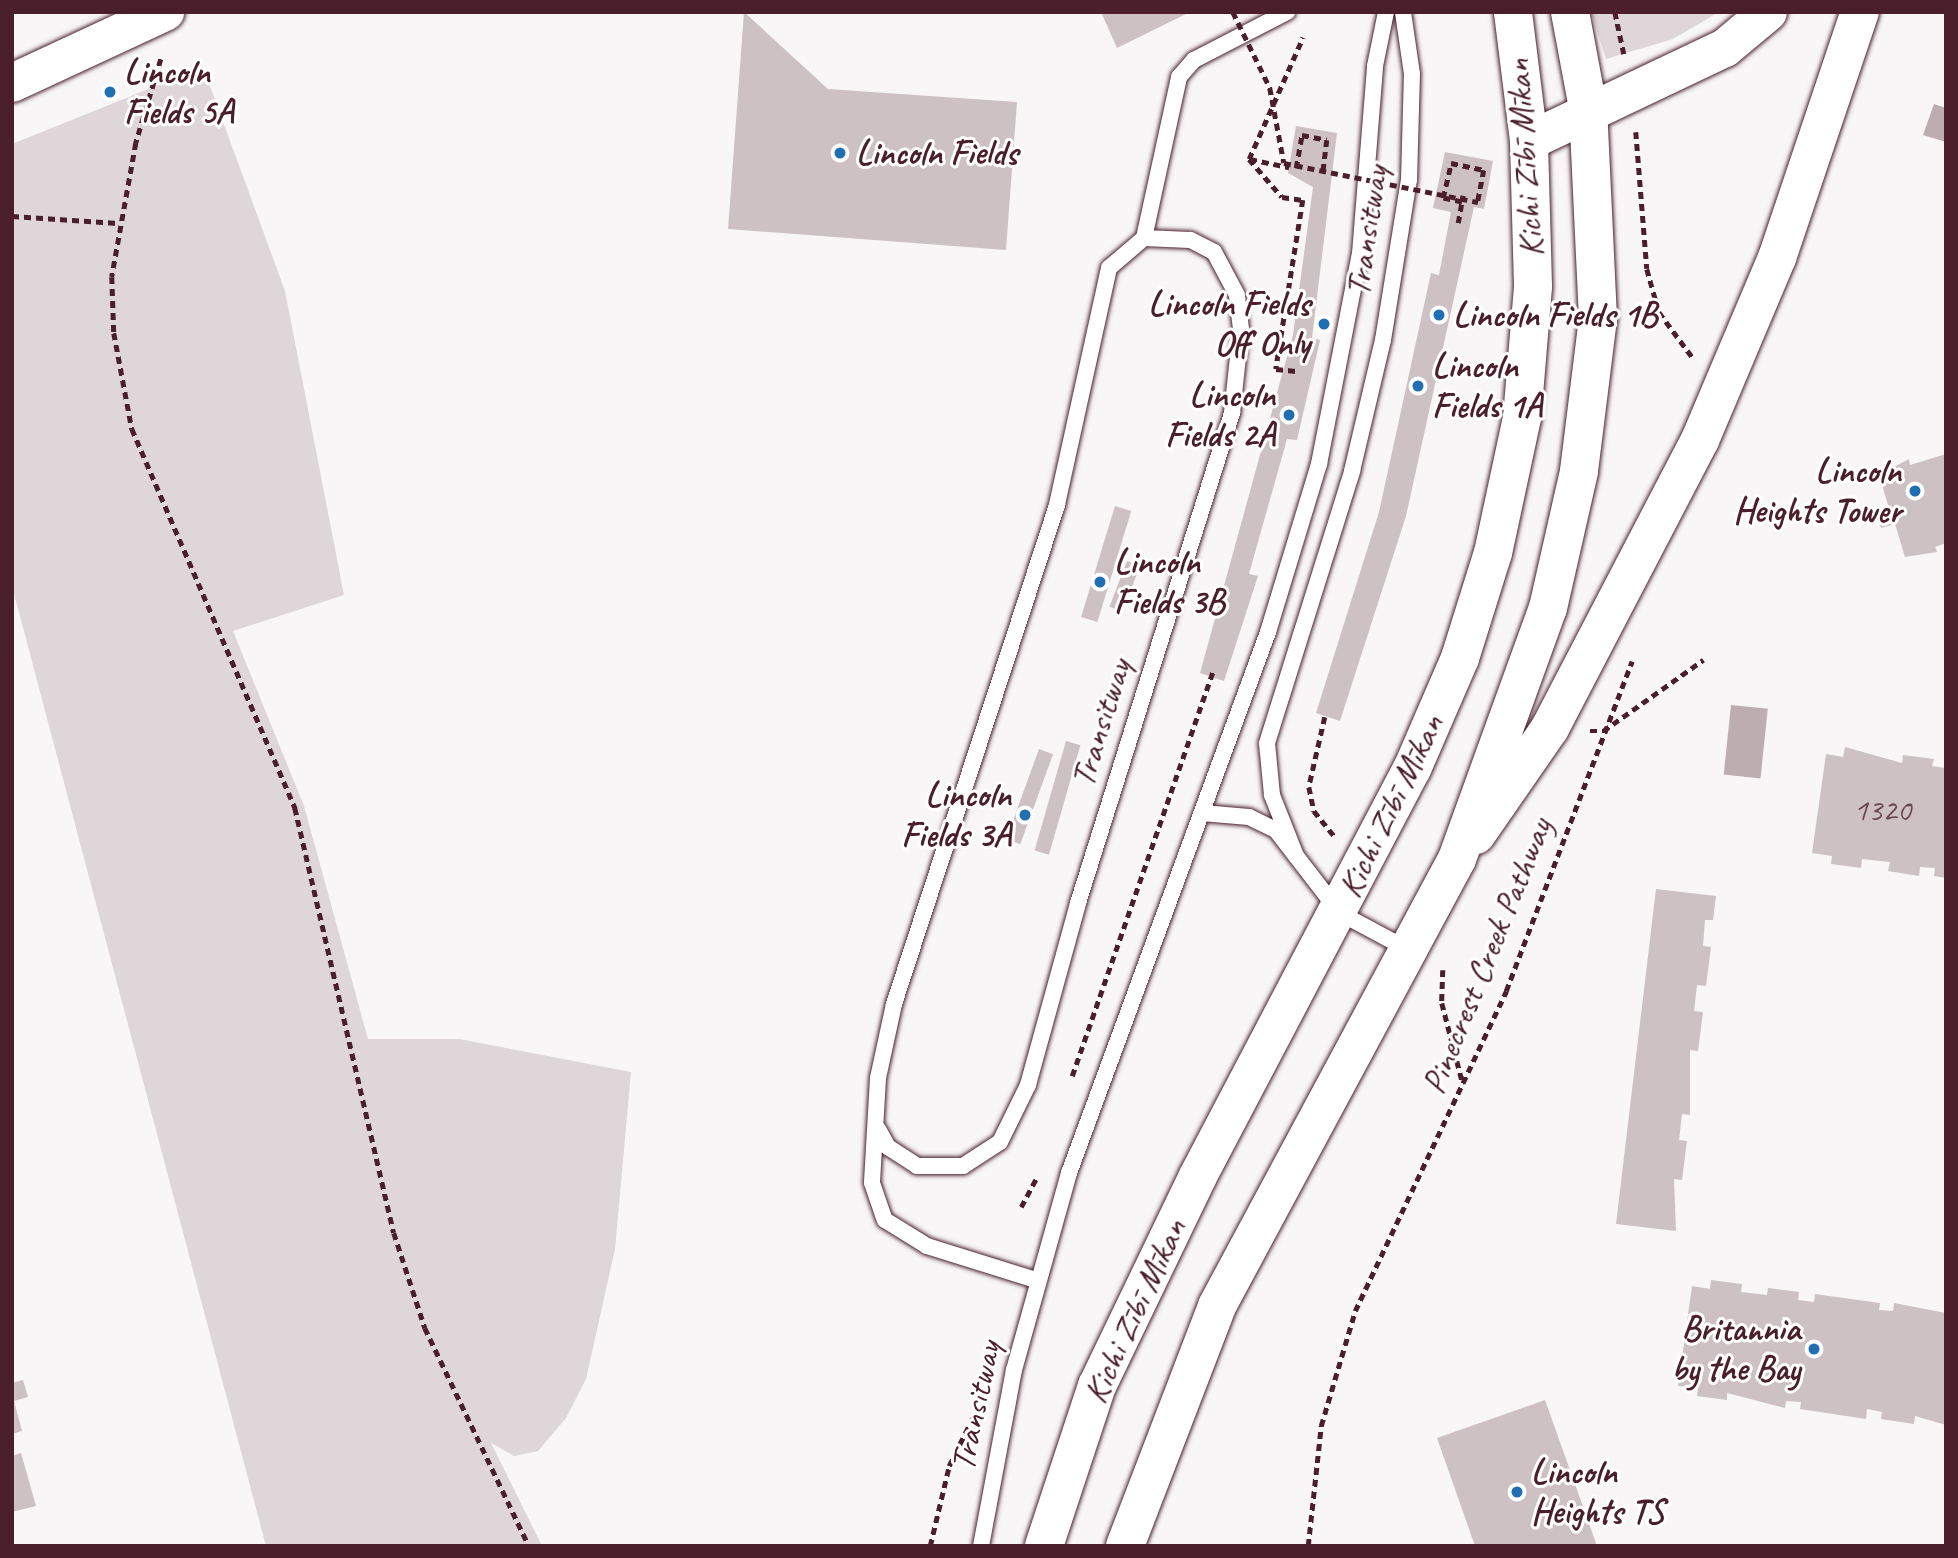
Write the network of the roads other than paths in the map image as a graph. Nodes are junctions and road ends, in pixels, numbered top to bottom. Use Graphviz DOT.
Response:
graph roads {
  1 [pos="165,12"];
  2 [pos="1287,12"];
  3 [pos="1386,12"];
  4 [pos="1403,12"];
  5 [pos="1513,12"];
  6 [pos="1570,12"];
  7 [pos="1768,12"];
  8 [pos="1860,12"];
  9 [pos="12,83"];
  10 [pos="1588,108"];
  11 [pos="1529,141"];
  12 [pos="1144,238"];
  13 [pos="1202,813"];
  14 [pos="1296,856"];
  15 [pos="1457,859"];
  16 [pos="1339,913"];
  17 [pos="1407,949"];
  18 [pos="878,1129"];
  19 [pos="1036,1280"];
  20 [pos="981,1546"];
  21 [pos="1044,1546"];
  22 [pos="1125,1546"];
  1 -- 9 [label="main road"];
  2 -- 12 [label="lane"];
  3 -- 13 [label="lane, Transitway"];
  4 -- 14 [label="lane, Transitway"];
  5 -- 11 [label="main road, Kichi Zībī Mīkan"];
  6 -- 10 [label="main road, Kichi Zībī Mīkan"];
  7 -- 10 [label="main road"];
  8 -- 15 [label="main road"];
  10 -- 11 [label="main road"];
  10 -- 15 [label="main road, Kichi Zībī Mīkan"];
  11 -- 16 [label="main road, Kichi Zībī Mīkan"];
  12 -- 18 [label="lane"];
  12 -- 18 [label="lane, Transitway"];
  13 -- 14 [label="lane, Transitway"];
  13 -- 19 [label="lane, Transitway"];
  14 -- 16 [label="lane, Transitway"];
  15 -- 17 [label="main road, Kichi Zībī Mīkan"];
  16 -- 17 [label="lane, Transitway"];
  16 -- 21 [label="main road, Kichi Zībī Mīkan"];
  17 -- 22 [label="main road, Kichi Zībī Mīkan"];
  18 -- 19 [label="lane"];
  19 -- 20 [label="lane, Transitway"];
}
